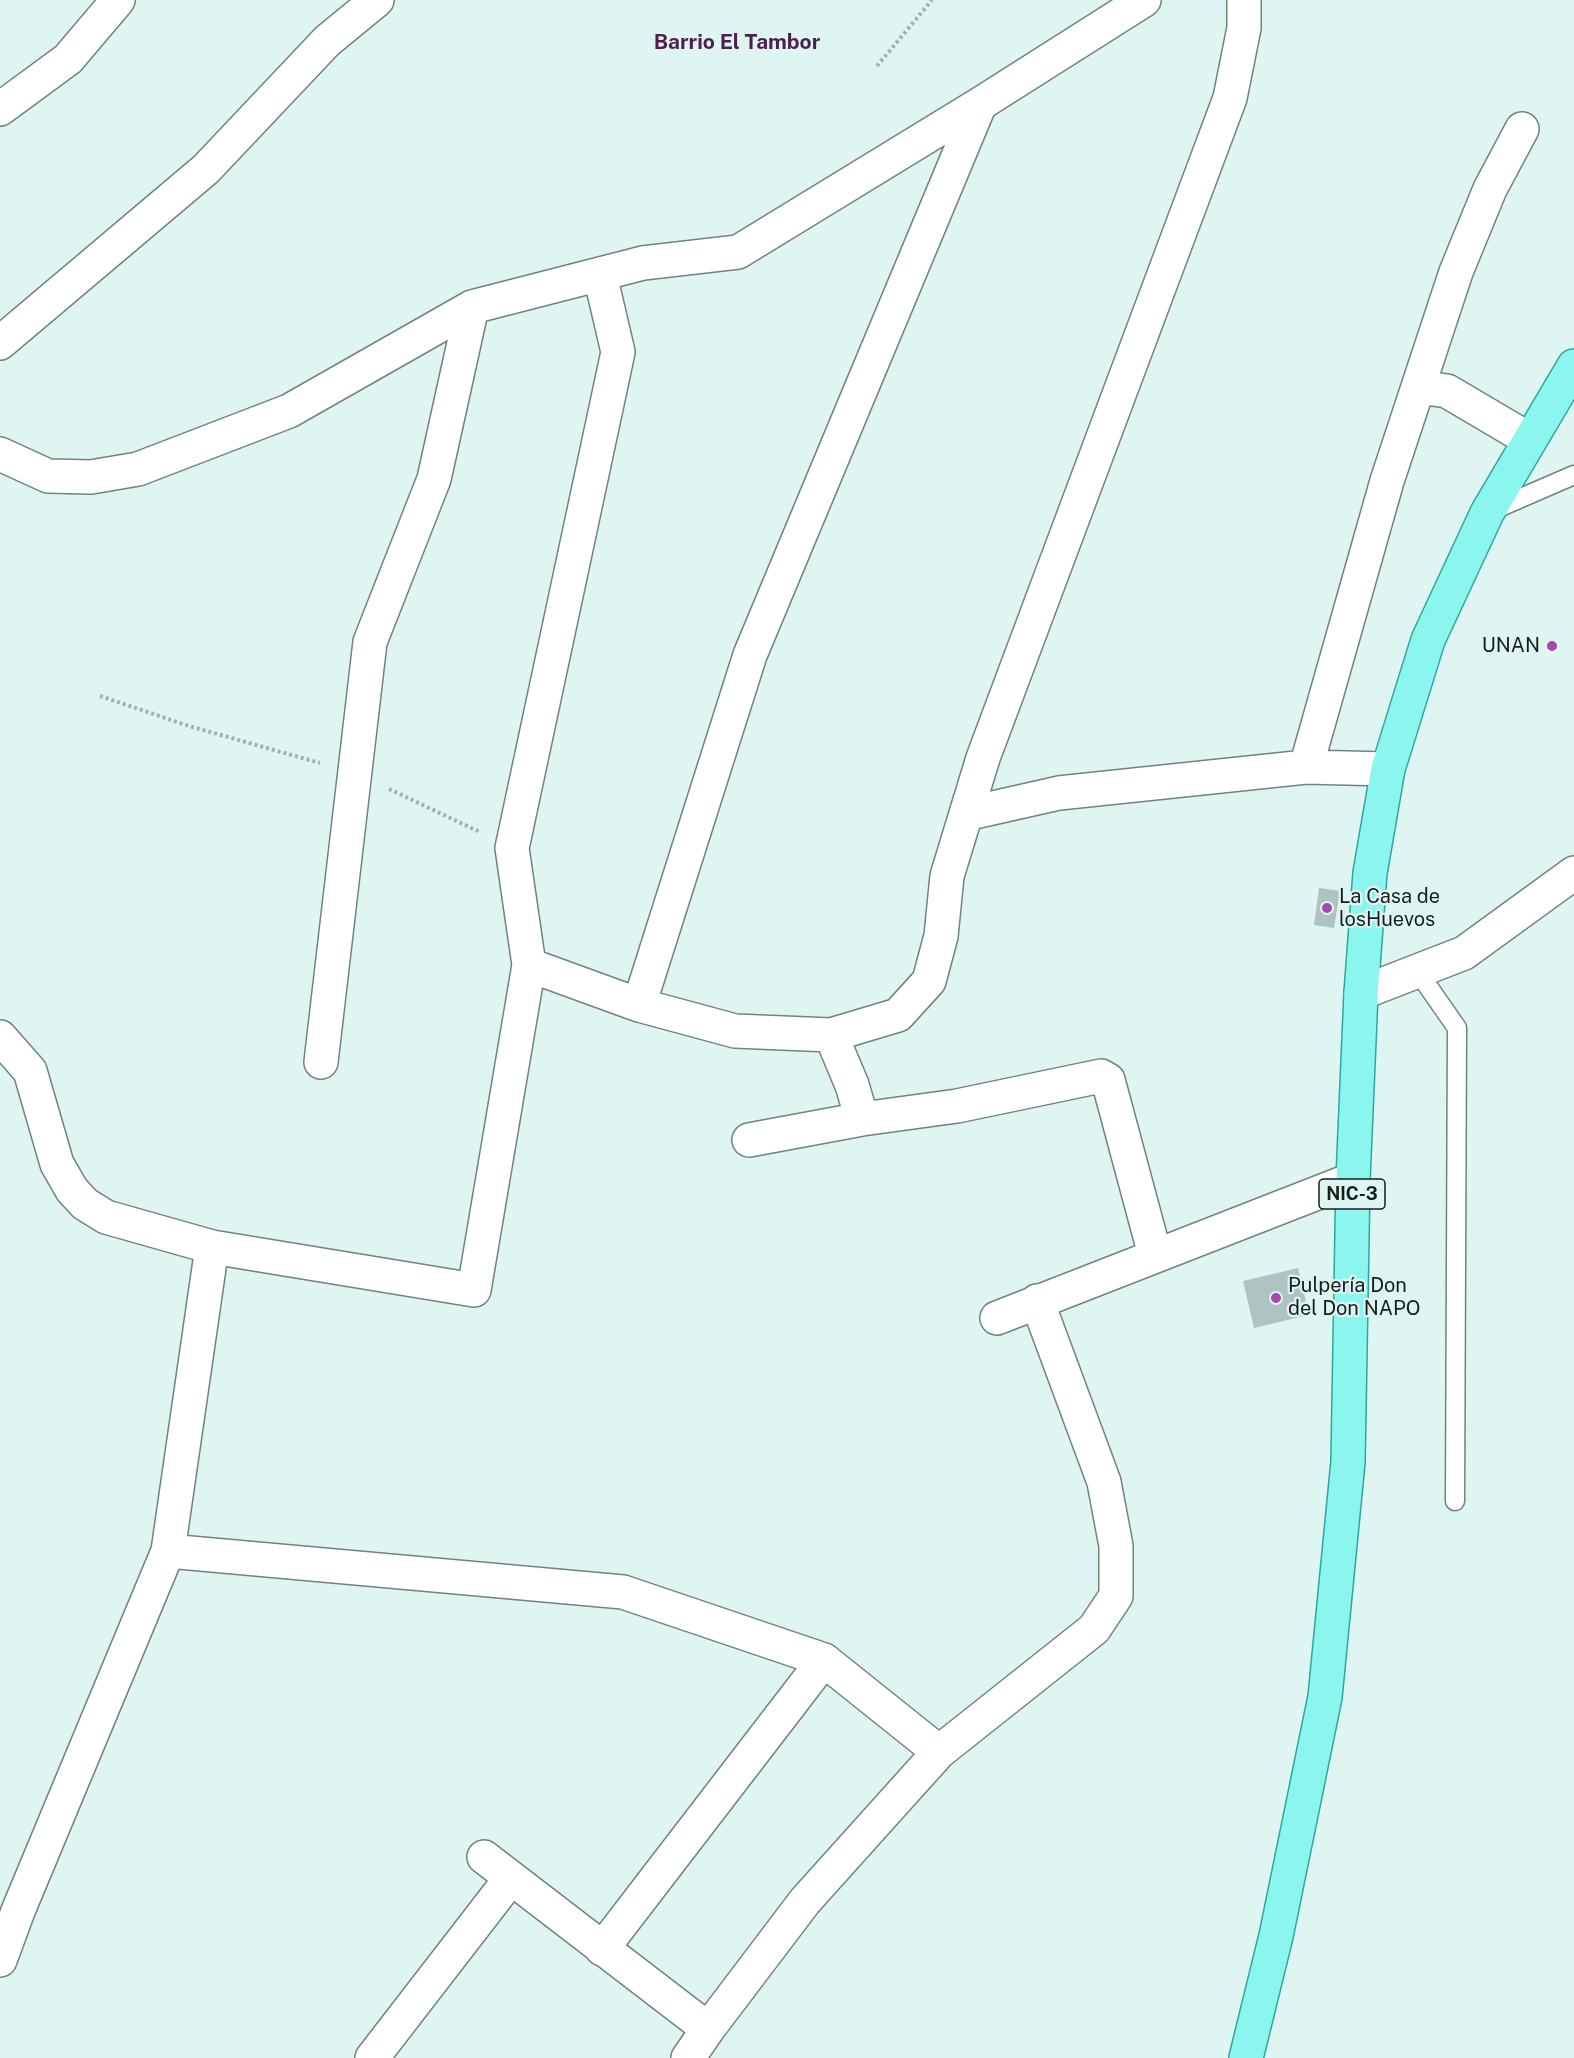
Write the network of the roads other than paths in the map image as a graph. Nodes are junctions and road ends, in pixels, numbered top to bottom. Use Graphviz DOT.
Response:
graph roads {
  1 [pos="118,0"];
  2 [pos="377,0"];
  3 [pos="1144,0"];
  4 [pos="1244,0"];
  5 [pos="980,104"];
  6 [pos="0,109"];
  7 [pos="1522,129"];
  8 [pos="600,275"];
  9 [pos="472,308"];
  10 [pos="0,343"];
  11 [pos="1574,366"];
  12 [pos="1418,387"];
  13 [pos="1530,440"];
  14 [pos="0,454"];
  15 [pos="1574,475"];
  16 [pos="1487,513"];
  17 [pos="1306,767"];
  18 [pos="1389,769"];
  19 [pos="966,814"];
  20 [pos="1574,873"];
  21 [pos="529,964"];
  22 [pos="1418,972"];
  23 [pos="1361,993"];
  24 [pos="639,1005"];
  25 [pos="831,1035"];
  26 [pos="0,1037"];
  27 [pos="321,1062"];
  28 [pos="862,1119"];
  29 [pos="749,1140"];
  30 [pos="1353,1179"];
  31 [pos="212,1247"];
  32 [pos="1155,1255"];
  33 [pos="1037,1301"];
  34 [pos="997,1318"];
  35 [pos="1455,1502"];
  36 [pos="168,1551"];
  37 [pos="824,1660"];
  38 [pos="939,1752"];
  39 [pos="484,1857"];
  40 [pos="511,1878"];
  41 [pos="602,1949"];
  42 [pos="0,1960"];
  43 [pos="708,2029"];
  44 [pos="372,2058"];
  45 [pos="688,2058"];
  46 [pos="1246,2058"];
  1 -- 6 [label="street"];
  2 -- 10 [label="street"];
  3 -- 5 [label="street"];
  4 -- 19 [label="street"];
  5 -- 8 [label="street"];
  5 -- 24 [label="street"];
  7 -- 12 [label="street"];
  8 -- 9 [label="street"];
  8 -- 21 [label="street"];
  9 -- 14 [label="street"];
  9 -- 27 [label="street"];
  11 -- 13 [label="main road, NIC-3"];
  12 -- 13 [label="street"];
  12 -- 17 [label="street"];
  13 -- 16 [label="main road, NIC-3"];
  15 -- 16 [label="lane"];
  16 -- 18 [label="main road, NIC-3"];
  17 -- 18 [label="street"];
  17 -- 19 [label="street"];
  18 -- 23 [label="main road, NIC-3"];
  19 -- 25 [label="street"];
  20 -- 22 [label="street"];
  21 -- 24 [label="street"];
  21 -- 31 [label="street"];
  22 -- 23 [label="street"];
  22 -- 35 [label="lane"];
  23 -- 30 [label="main road, NIC-3"];
  24 -- 25 [label="street"];
  25 -- 28 [label="street"];
  26 -- 31 [label="street"];
  28 -- 29 [label="street"];
  28 -- 32 [label="street"];
  30 -- 32 [label="street"];
  30 -- 46 [label="main road, NIC-3"];
  31 -- 36 [label="street"];
  32 -- 33 [label="street"];
  33 -- 34 [label="street"];
  33 -- 38 [label="street"];
  36 -- 37 [label="street"];
  36 -- 42 [label="street"];
  37 -- 38 [label="street"];
  37 -- 41 [label="street"];
  38 -- 43 [label="street"];
  39 -- 40 [label="street"];
  40 -- 41 [label="street"];
  40 -- 44 [label="street"];
  41 -- 43 [label="street"];
  43 -- 45 [label="street"];
}
